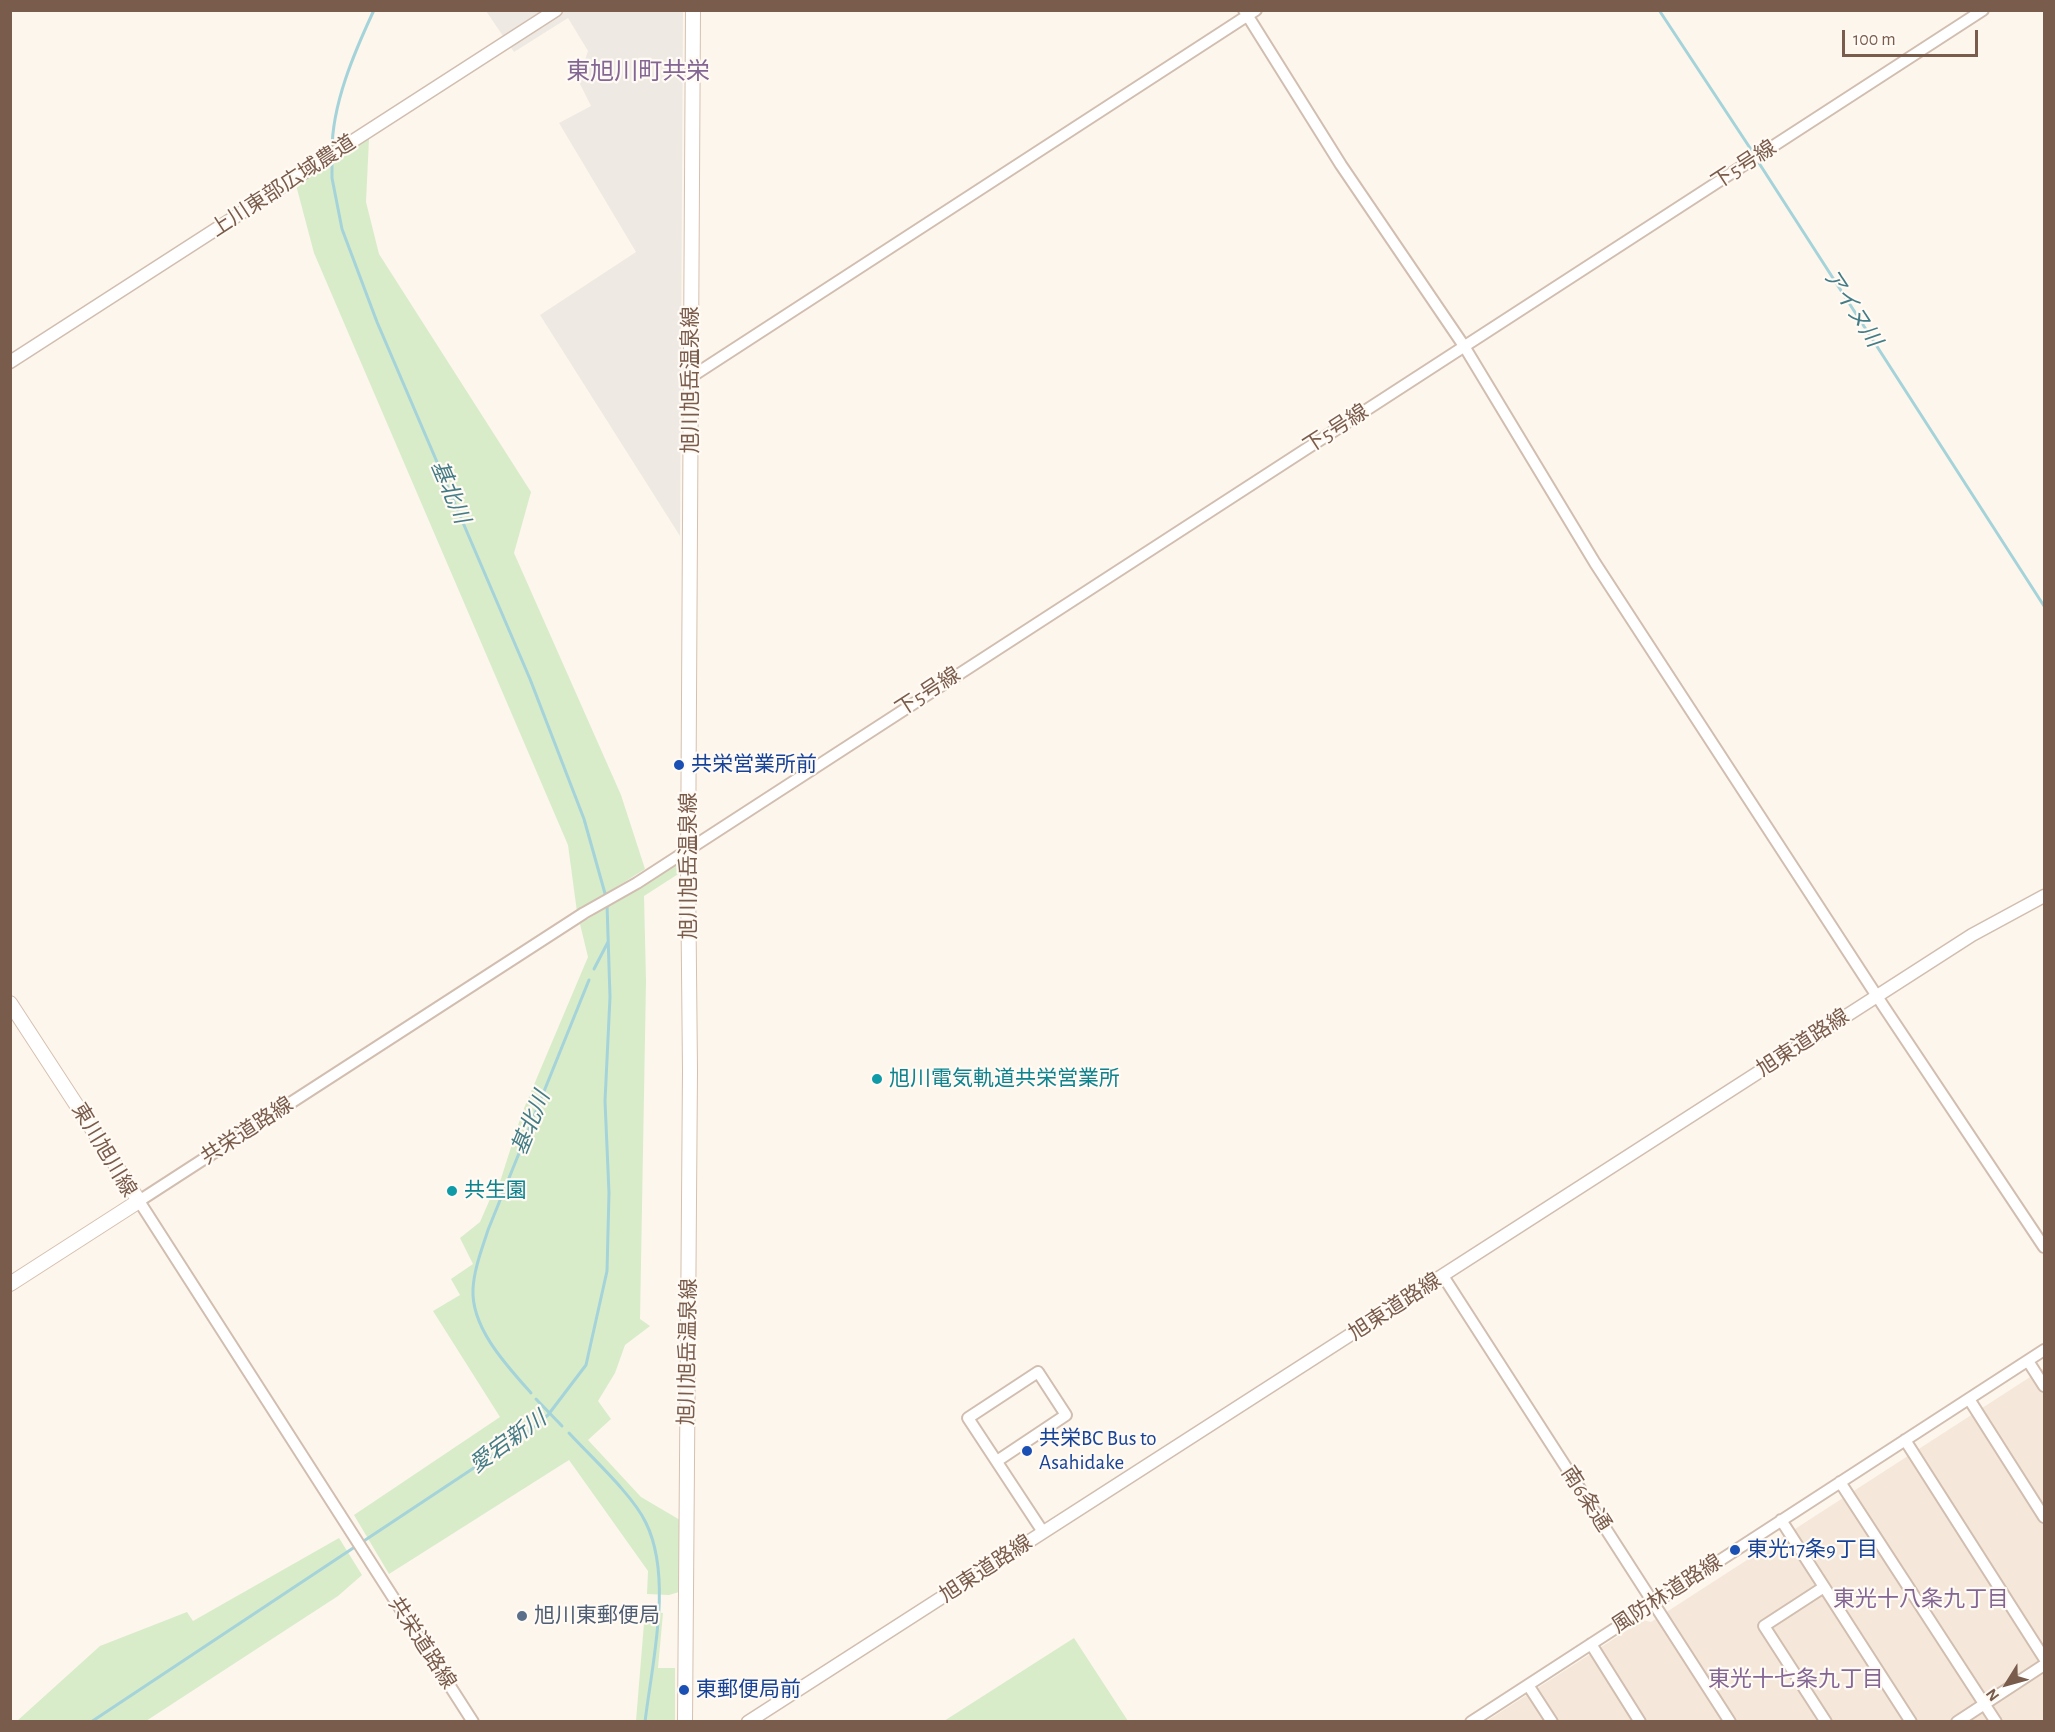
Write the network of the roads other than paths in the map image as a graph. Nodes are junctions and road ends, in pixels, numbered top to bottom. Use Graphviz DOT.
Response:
graph roads {
  1 [pos="556,10"];
  2 [pos="693,10"];
  3 [pos="1983,10"];
  4 [pos="1249,12"];
  5 [pos="1464,346"];
  6 [pos="10,362"];
  7 [pos="691,377"];
  8 [pos="689,847"];
  9 [pos="2044,896"];
  10 [pos="1877,995"];
  11 [pos="10,1003"];
  12 [pos="139,1201"];
  13 [pos="2044,1247"];
  14 [pos="1443,1276"];
  15 [pos="10,1284"];
  16 [pos="2044,1350"];
  17 [pos="2028,1361"];
  18 [pos="2044,1386"];
  19 [pos="1969,1399"];
  20 [pos="1905,1440"];
  21 [pos="997,1461"];
  22 [pos="1840,1482"];
  23 [pos="2044,1517"];
  24 [pos="1781,1520"];
  25 [pos="1043,1532"];
  26 [pos="1824,1587"];
  27 [pos="1653,1603"];
  28 [pos="1591,1644"];
  29 [pos="2044,1658"];
  30 [pos="2044,1665"];
  31 [pos="1528,1685"];
  32 [pos="1984,1703"];
  33 [pos="473,1722"];
  34 [pos="685,1722"];
  35 [pos="748,1722"];
  36 [pos="1471,1722"];
  37 [pos="1551,1722"];
  38 [pos="1640,1722"];
  39 [pos="1730,1722"];
  40 [pos="1826,1722"];
  41 [pos="1911,1722"];
  42 [pos="1957,1722"];
  43 [pos="1996,1722"];
  1 -- 6 [label="street, 上川東部広域農道"];
  2 -- 7 [label="main road, 旭川旭岳温泉線"];
  3 -- 5 [label="street, 下5号線"];
  4 -- 5 [label="street"];
  4 -- 7 [label="street"];
  5 -- 8 [label="street, 下5号線"];
  5 -- 10 [label="street"];
  7 -- 8 [label="main road, 旭川旭岳温泉線"];
  8 -- 12 [label="street, 共栄道路線"];
  8 -- 34 [label="main road, 旭川旭岳温泉線"];
  9 -- 10 [label="street, 旭東道路線"];
  10 -- 13 [label="street"];
  10 -- 14 [label="street, 旭東道路線"];
  11 -- 12 [label="main road, 東川旭川線"];
  12 -- 15 [label="main road, 東川旭川線"];
  12 -- 33 [label="street, 共栄道路線"];
  14 -- 25 [label="street, 旭東道路線"];
  14 -- 27 [label="street, 南6条通"];
  16 -- 17 [label="street, 風防林道路線"];
  17 -- 18 [label="street"];
  17 -- 19 [label="street, 風防林道路線"];
  19 -- 20 [label="street, 風防林道路線"];
  19 -- 23 [label="street"];
  20 -- 22 [label="street, 風防林道路線"];
  20 -- 29 [label="street"];
  21 -- 21 [label="street"];
  21 -- 25 [label="street"];
  22 -- 24 [label="street, 風防林道路線"];
  22 -- 32 [label="street"];
  24 -- 26 [label="street"];
  24 -- 27 [label="street, 風防林道路線"];
  25 -- 35 [label="street, 旭東道路線"];
  26 -- 40 [label="street"];
  26 -- 41 [label="street"];
  27 -- 28 [label="street, 風防林道路線"];
  27 -- 39 [label="street, 南6条通"];
  28 -- 31 [label="street, 風防林道路線"];
  28 -- 38 [label="street"];
  30 -- 32 [label="street"];
  31 -- 36 [label="street, 風防林道路線"];
  31 -- 37 [label="street"];
  32 -- 42 [label="street"];
  32 -- 43 [label="street"];
}
